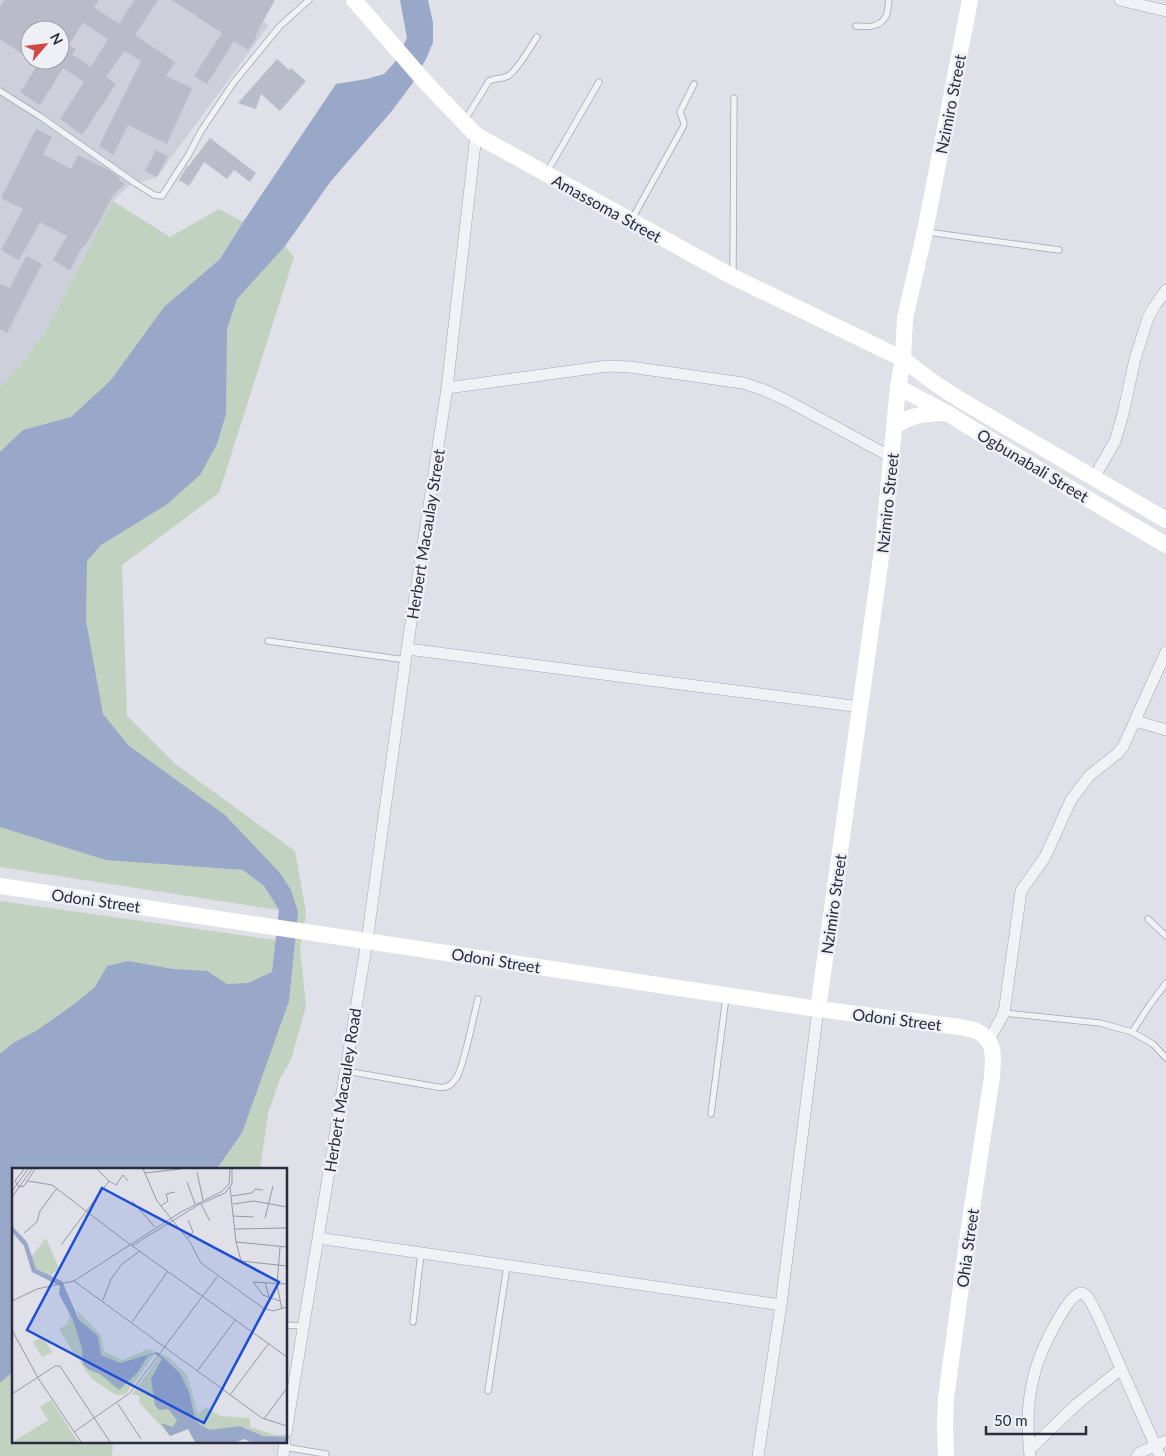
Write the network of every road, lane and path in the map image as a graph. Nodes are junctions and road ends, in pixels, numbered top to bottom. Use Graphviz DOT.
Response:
graph roads {
  1 [pos="309,0"];
  2 [pos="354,0"];
  3 [pos="889,0"];
  4 [pos="970,0"];
  5 [pos="1120,0"];
  6 [pos="1132,2"];
  7 [pos="1166,12"];
  8 [pos="856,26"];
  9 [pos="537,37"];
  10 [pos="599,82"];
  11 [pos="694,84"];
  12 [pos="0,91"];
  13 [pos="734,98"];
  14 [pos="464,123"];
  15 [pos="476,135"];
  16 [pos="546,174"];
  17 [pos="632,221"];
  18 [pos="925,231"];
  19 [pos="1059,250"];
  20 [pos="733,277"];
  21 [pos="1166,290"];
  22 [pos="903,359"];
  23 [pos="898,387"];
  24 [pos="447,388"];
  25 [pos="947,413"];
  26 [pos="895,426"];
  27 [pos="891,457"];
  28 [pos="1094,478"];
  29 [pos="1166,520"];
  30 [pos="1166,545"];
  31 [pos="268,640"];
  32 [pos="1166,652"];
  33 [pos="406,654"];
  34 [pos="861,707"];
  35 [pos="1136,721"];
  36 [pos="1166,730"];
  37 [pos="0,886"];
  38 [pos="1148,919"];
  39 [pos="367,936"];
  40 [pos="1166,936"];
  41 [pos="1166,983"];
  42 [pos="727,995"];
  43 [pos="478,999"];
  44 [pos="818,1009"];
  45 [pos="1004,1013"];
  46 [pos="1132,1032"];
  47 [pos="989,1040"];
  48 [pos="1166,1058"];
  49 [pos="346,1071"];
  50 [pos="711,1114"];
  51 [pos="318,1238"];
  52 [pos="421,1253"];
  53 [pos="506,1266"];
  54 [pos="781,1305"];
  55 [pos="413,1322"];
  56 [pos="288,1325"];
  57 [pos="303,1326"];
  58 [pos="1121,1369"];
  59 [pos="488,1391"];
  60 [pos="288,1420"];
  61 [pos="1160,1447"];
  62 [pos="284,1448"];
  63 [pos="1030,1453"];
  64 [pos="326,1454"];
  65 [pos="758,1456"];
  66 [pos="946,1456"];
  67 [pos="1137,1456"];
  1 -- 12 [label="lane"];
  2 -- 14 [label="street, Amassoma Street"];
  3 -- 8 [label="lane"];
  4 -- 18 [label="street, Nzimiro Street"];
  5 -- 6 [label="street"];
  6 -- 7 [label="street"];
  9 -- 14 [label="lane"];
  10 -- 16 [label="lane"];
  11 -- 17 [label="lane"];
  13 -- 20 [label="lane"];
  14 -- 15 [label="street, Amassoma Street"];
  15 -- 16 [label="street, Amassoma Street"];
  15 -- 24 [label="street, Herbert Macaulay Street"];
  16 -- 17 [label="street, Amassoma Street"];
  17 -- 20 [label="street, Amassoma Street"];
  18 -- 19 [label="lane"];
  18 -- 22 [label="street, Nzimiro Street"];
  20 -- 22 [label="street, Amassoma Street"];
  21 -- 28 [label="street"];
  22 -- 23 [label="street, Nzimiro Street"];
  22 -- 28 [label="street, Ogbunabali Street"];
  23 -- 25 [label="street, Ogbunabali Street"];
  23 -- 26 [label="street, Nzimiro Street"];
  24 -- 27 [label="street"];
  24 -- 33 [label="street, Herbert Macaulay Street"];
  25 -- 26 [label="street"];
  25 -- 30 [label="street, Ogbunabali Street"];
  26 -- 27 [label="street, Nzimiro Street"];
  27 -- 34 [label="street, Nzimiro Street"];
  28 -- 29 [label="street, Ogbunabali Street"];
  31 -- 33 [label="lane"];
  32 -- 35 [label="street"];
  33 -- 34 [label="street"];
  33 -- 39 [label="street, Herbert Macaulay Street"];
  34 -- 44 [label="street, Nzimiro Street"];
  35 -- 36 [label="street"];
  35 -- 45 [label="street"];
  37 -- 39 [label="street, Odoni Street"];
  38 -- 40 [label="lane"];
  39 -- 42 [label="street, Odoni Street"];
  39 -- 49 [label="street, Herbert Macauley Road"];
  41 -- 46 [label="lane"];
  42 -- 44 [label="street, Odoni Street"];
  42 -- 50 [label="lane"];
  43 -- 49 [label="lane"];
  44 -- 47 [label="street, Odoni Street"];
  44 -- 54 [label="street"];
  45 -- 46 [label="lane"];
  45 -- 47 [label="street"];
  46 -- 48 [label="lane"];
  47 -- 66 [label="street, Ohia Street"];
  49 -- 51 [label="street, Herbert Macauley Road"];
  51 -- 52 [label="street"];
  51 -- 57 [label="street, Herbert Macauley Road"];
  52 -- 53 [label="street"];
  52 -- 55 [label="lane"];
  53 -- 54 [label="street"];
  53 -- 59 [label="lane"];
  54 -- 65 [label="street"];
  56 -- 57 [label="lane"];
  57 -- 60 [label="street, Herbert Macauley Road"];
  58 -- 61 [label="street"];
  58 -- 63 [label="street"];
  58 -- 63 [label="street"];
  61 -- 67 [label="street"];
  62 -- 64 [label="lane"];
}
